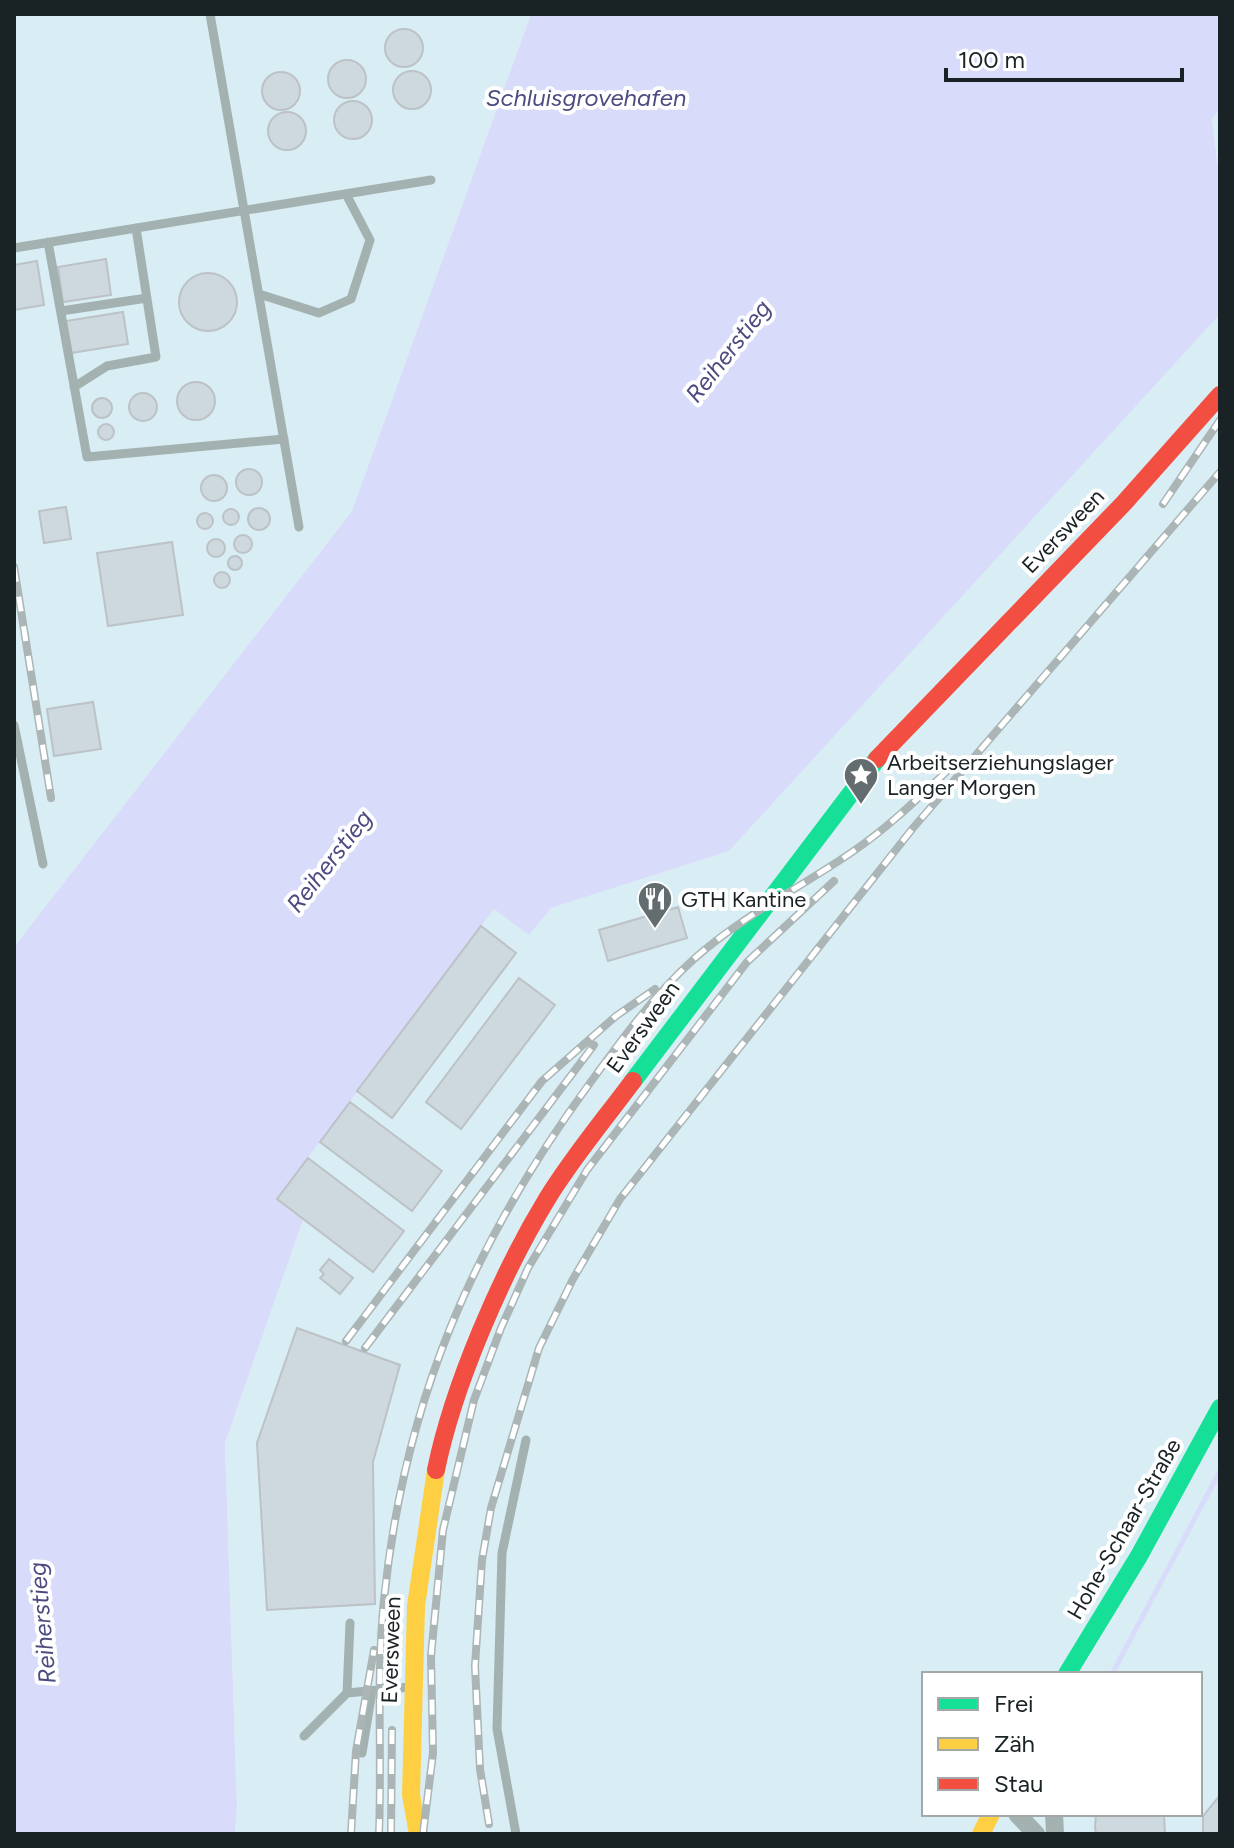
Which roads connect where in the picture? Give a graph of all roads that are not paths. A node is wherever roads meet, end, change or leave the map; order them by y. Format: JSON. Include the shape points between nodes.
{"nodes":[{"id":1,"x":210,"y":14,"type":"edge"},
{"id":2,"x":431,"y":180,"type":"dead end"},
{"id":3,"x":346,"y":194,"type":"junction"},
{"id":4,"x":244,"y":210,"type":"junction"},
{"id":5,"x":136,"y":228,"type":"junction"},
{"id":6,"x":48,"y":242,"type":"junction"},
{"id":7,"x":14,"y":248,"type":"edge"},
{"id":8,"x":259,"y":294,"type":"junction"},
{"id":9,"x":147,"y":298,"type":"junction"},
{"id":10,"x":61,"y":311,"type":"junction"},
{"id":11,"x":74,"y":387,"type":"junction"},
{"id":12,"x":1220,"y":395,"type":"edge"},
{"id":13,"x":284,"y":439,"type":"junction"},
{"id":14,"x":299,"y":527,"type":"dead end"},
{"id":15,"x":14,"y":725,"type":"edge"},
{"id":16,"x":43,"y":864,"type":"dead end"},
{"id":17,"x":1220,"y":1408,"type":"edge"},
{"id":18,"x":526,"y":1440,"type":"dead end"},
{"id":19,"x":350,"y":1623,"type":"dead end"},
{"id":20,"x":1068,"y":1672,"type":"edge"},
{"id":21,"x":413,"y":1687,"type":"junction"},
{"id":22,"x":372,"y":1691,"type":"junction"},
{"id":23,"x":347,"y":1693,"type":"junction"},
{"id":24,"x":304,"y":1736,"type":"dead end"},
{"id":25,"x":362,"y":1753,"type":"dead end"},
{"id":26,"x":990,"y":1816,"type":"edge"},
{"id":27,"x":1019,"y":1816,"type":"edge"},
{"id":28,"x":418,"y":1834,"type":"edge"},
{"id":29,"x":516,"y":1834,"type":"edge"},
{"id":30,"x":981,"y":1834,"type":"edge"},
{"id":31,"x":1036,"y":1834,"type":"edge"}],
"edges":[{"from":1,"to":4,"type":"lane"},
{"from":2,"to":3,"type":"lane"},
{"from":3,"to":4,"type":"lane"},
{"from":3,"to":8,"type":"lane","via":[[370,240],[351,299],[319,313]]},
{"from":4,"to":5,"type":"lane"},
{"from":4,"to":8,"type":"lane"},
{"from":5,"to":6,"type":"lane"},
{"from":5,"to":9,"type":"lane"},
{"from":6,"to":7,"type":"lane"},
{"from":6,"to":10,"type":"lane"},
{"from":8,"to":13,"type":"lane"},
{"from":9,"to":10,"type":"lane"},
{"from":9,"to":11,"type":"lane","via":[[156,357],[107,366]]},
{"from":10,"to":11,"type":"lane"},
{"from":11,"to":13,"type":"lane","via":[[87,457]]},
{"from":12,"to":21,"type":"street","name":"Eversween","via":[[1124,503],[875,761],[548,1197],[495,1296],[442,1442],[416,1606]]},
{"from":13,"to":14,"type":"lane"},
{"from":15,"to":16,"type":"lane"},
{"from":17,"to":20,"type":"street","name":"Hohe-Schaar-Straße"},
{"from":18,"to":29,"type":"lane","via":[[502,1553],[497,1729]]},
{"from":19,"to":23,"type":"lane"},
{"from":21,"to":22,"type":"lane"},
{"from":21,"to":28,"type":"street","name":"Eversween","via":[[411,1795]]},
{"from":22,"to":23,"type":"lane"},
{"from":22,"to":25,"type":"lane"},
{"from":23,"to":24,"type":"lane"},
{"from":26,"to":30,"type":"street"},
{"from":27,"to":31,"type":"street"}]}
